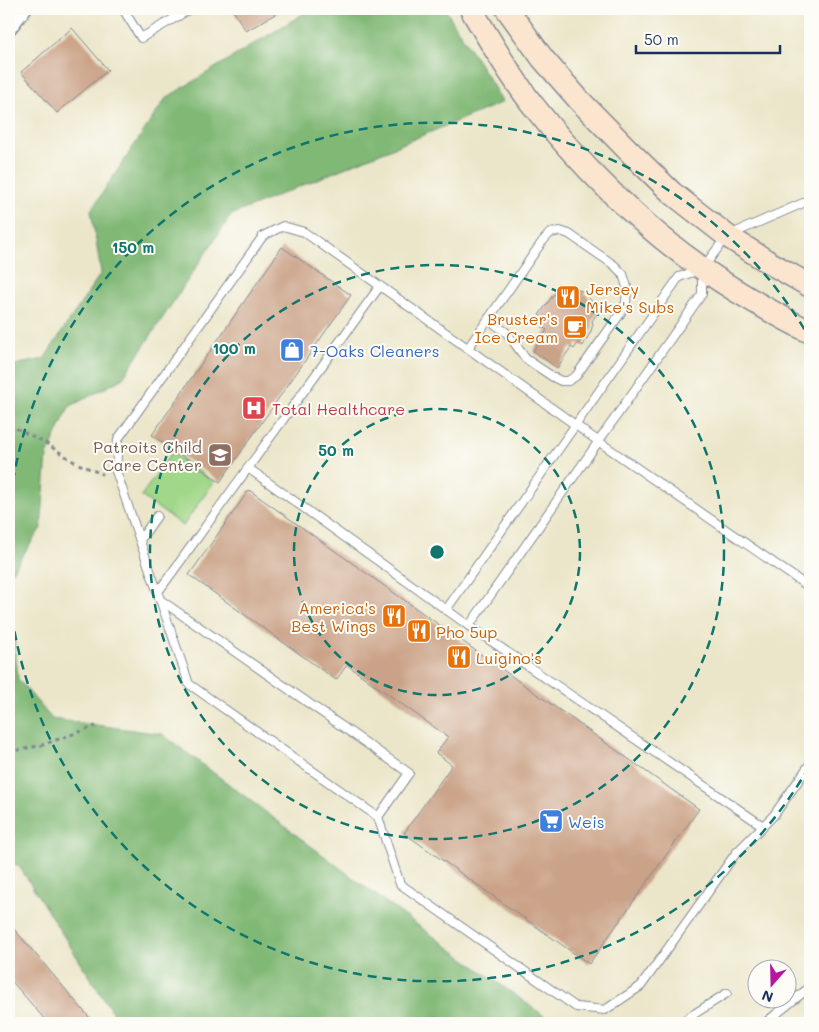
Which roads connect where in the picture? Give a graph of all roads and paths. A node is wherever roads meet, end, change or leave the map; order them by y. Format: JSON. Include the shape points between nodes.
{"nodes":[{"id":1,"x":23,"y":9,"type":"edge"},
{"id":2,"x":123,"y":9,"type":"edge"},
{"id":3,"x":190,"y":9,"type":"edge"},
{"id":4,"x":471,"y":9,"type":"edge"},
{"id":5,"x":507,"y":9,"type":"edge"},
{"id":6,"x":9,"y":27,"type":"edge"},
{"id":7,"x":810,"y":200,"type":"edge"},
{"id":8,"x":727,"y":236,"type":"junction"},
{"id":9,"x":702,"y":269,"type":"junction"},
{"id":10,"x":380,"y":286,"type":"junction"},
{"id":11,"x":810,"y":286,"type":"edge"},
{"id":12,"x":488,"y":319,"type":"junction"},
{"id":13,"x":810,"y":332,"type":"edge"},
{"id":14,"x":468,"y":348,"type":"junction"},
{"id":15,"x":576,"y":424,"type":"junction"},
{"id":16,"x":9,"y":425,"type":"edge"},
{"id":17,"x":598,"y":441,"type":"junction"},
{"id":18,"x":248,"y":468,"type":"junction"},
{"id":19,"x":105,"y":481,"type":"dead end"},
{"id":20,"x":157,"y":516,"type":"dead end"},
{"id":21,"x":140,"y":540,"type":"junction"},
{"id":22,"x":810,"y":588,"type":"edge"},
{"id":23,"x":159,"y":595,"type":"junction"},
{"id":24,"x":446,"y":610,"type":"junction"},
{"id":25,"x":469,"y":626,"type":"junction"},
{"id":26,"x":96,"y":726,"type":"dead end"},
{"id":27,"x":9,"y":752,"type":"edge"},
{"id":28,"x":810,"y":764,"type":"edge"},
{"id":29,"x":378,"y":817,"type":"junction"},
{"id":30,"x":763,"y":826,"type":"junction"},
{"id":31,"x":810,"y":987,"type":"edge"},
{"id":32,"x":727,"y":993,"type":"dead end"},
{"id":33,"x":680,"y":1023,"type":"edge"},
{"id":34,"x":765,"y":1023,"type":"edge"}],
"edges":[{"from":1,"to":6,"type":"street"},
{"from":2,"to":3,"type":"lane","via":[[140,38]]},
{"from":4,"to":9,"type":"street","via":[[532,104],[566,144],[643,221]]},
{"from":5,"to":8,"type":"street","via":[[543,59],[580,101],[672,193]]},
{"from":7,"to":8,"type":"lane"},
{"from":8,"to":9,"type":"lane"},
{"from":8,"to":11,"type":"street"},
{"from":9,"to":13,"type":"street"},
{"from":9,"to":15,"type":"lane","via":[[679,277]]},
{"from":9,"to":17,"type":"lane","via":[[702,294]]},
{"from":10,"to":14,"type":"lane"},
{"from":10,"to":18,"type":"lane"},
{"from":10,"to":21,"type":"lane","via":[[304,232],[283,226],[263,236],[118,439],[116,471]]},
{"from":12,"to":12,"type":"lane","via":[[507,333],[526,358],[553,378],[568,381],[576,376],[620,314],[626,303],[627,287],[623,274],[614,265],[569,234],[560,231],[550,233]]},
{"from":12,"to":14,"type":"lane"},
{"from":14,"to":15,"type":"lane"},
{"from":15,"to":17,"type":"lane"},
{"from":15,"to":24,"type":"lane"},
{"from":16,"to":19,"type":"path","via":[[102,474]]},
{"from":17,"to":22,"type":"lane"},
{"from":17,"to":25,"type":"lane"},
{"from":18,"to":23,"type":"lane"},
{"from":18,"to":24,"type":"lane"},
{"from":20,"to":21,"type":"lane"},
{"from":21,"to":23,"type":"lane"},
{"from":23,"to":29,"type":"lane","via":[[189,684]]},
{"from":23,"to":29,"type":"lane","via":[[409,773]]},
{"from":24,"to":25,"type":"lane"},
{"from":25,"to":30,"type":"lane"},
{"from":26,"to":27,"type":"path","via":[[42,745]]},
{"from":28,"to":30,"type":"lane"},
{"from":29,"to":30,"type":"lane","via":[[400,884],[576,1007],[605,1010],[641,986],[736,853]]},
{"from":31,"to":34,"type":"lane"},
{"from":32,"to":33,"type":"lane"}]}
